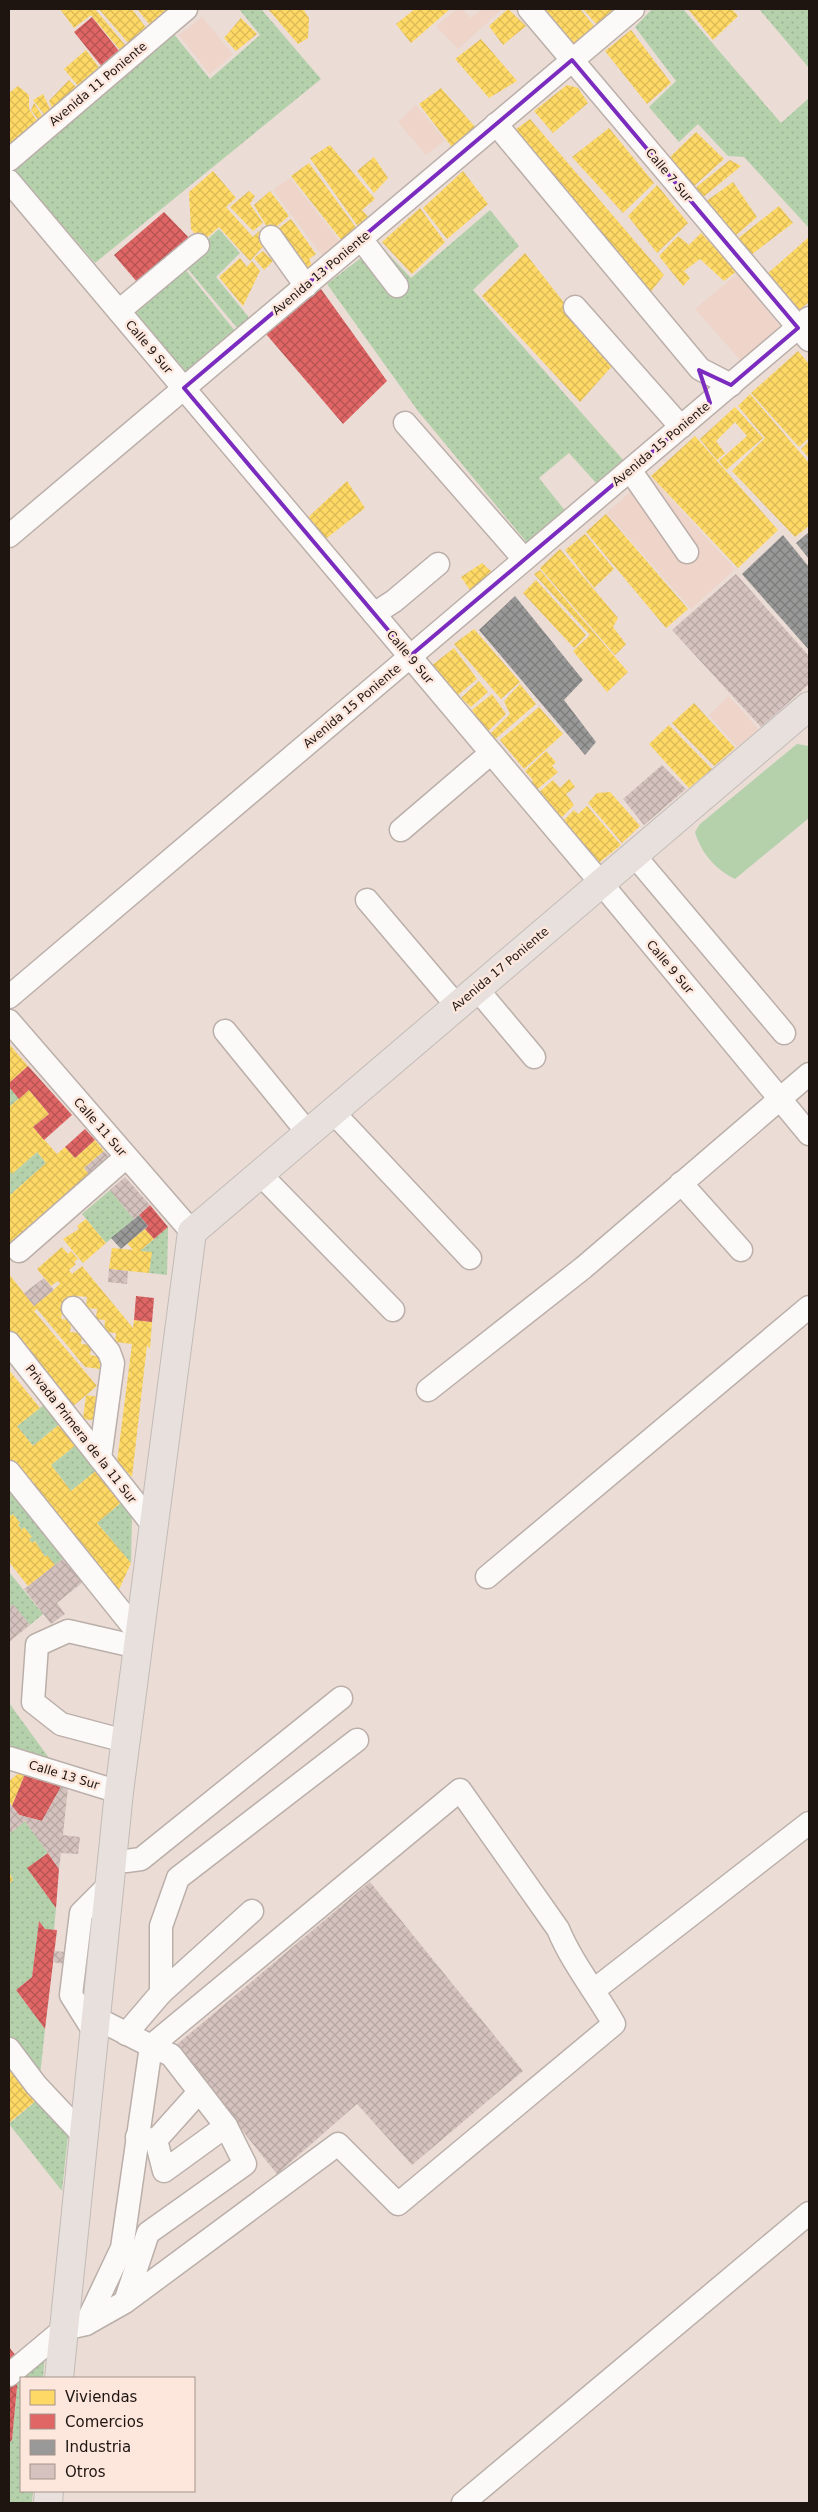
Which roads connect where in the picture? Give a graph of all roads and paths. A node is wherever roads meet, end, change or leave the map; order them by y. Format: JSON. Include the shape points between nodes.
{"nodes":[{"id":1,"x":186,"y":9,"type":"edge"},
{"id":2,"x":529,"y":9,"type":"edge"},
{"id":3,"x":633,"y":9,"type":"edge"},
{"id":4,"x":572,"y":60,"type":"junction"},
{"id":5,"x":496,"y":124,"type":"junction"},
{"id":6,"x":9,"y":160,"type":"edge"},
{"id":7,"x":9,"y":181,"type":"edge"},
{"id":8,"x":271,"y":237,"type":"dead end"},
{"id":9,"x":361,"y":239,"type":"junction"},
{"id":10,"x":198,"y":245,"type":"dead end"},
{"id":11,"x":306,"y":286,"type":"junction"},
{"id":12,"x":397,"y":286,"type":"dead end"},
{"id":13,"x":575,"y":307,"type":"dead end"},
{"id":14,"x":119,"y":312,"type":"junction"},
{"id":15,"x":806,"y":329,"type":"edge"},
{"id":16,"x":700,"y":369,"type":"junction"},
{"id":17,"x":731,"y":385,"type":"junction"},
{"id":18,"x":184,"y":388,"type":"junction"},
{"id":19,"x":710,"y":402,"type":"junction"},
{"id":20,"x":405,"y":423,"type":"dead end"},
{"id":21,"x":681,"y":427,"type":"junction"},
{"id":22,"x":630,"y":470,"type":"junction"},
{"id":23,"x":9,"y":536,"type":"edge"},
{"id":24,"x":686,"y":552,"type":"dead end"},
{"id":25,"x":524,"y":559,"type":"junction"},
{"id":26,"x":438,"y":564,"type":"dead end"},
{"id":27,"x":374,"y":614,"type":"junction"},
{"id":28,"x":410,"y":656,"type":"junction"},
{"id":29,"x":809,"y":706,"type":"edge"},
{"id":30,"x":491,"y":753,"type":"junction"},
{"id":31,"x":401,"y":830,"type":"dead end"},
{"id":32,"x":634,"y":855,"type":"junction"},
{"id":33,"x":601,"y":883,"type":"junction"},
{"id":34,"x":367,"y":900,"type":"dead end"},
{"id":35,"x":477,"y":989,"type":"junction"},
{"id":36,"x":9,"y":997,"type":"edge"},
{"id":37,"x":457,"y":1006,"type":"junction"},
{"id":38,"x":9,"y":1021,"type":"edge"},
{"id":39,"x":225,"y":1031,"type":"dead end"},
{"id":40,"x":784,"y":1033,"type":"dead end"},
{"id":41,"x":534,"y":1057,"type":"dead end"},
{"id":42,"x":809,"y":1074,"type":"edge"},
{"id":43,"x":780,"y":1099,"type":"junction"},
{"id":44,"x":333,"y":1112,"type":"junction"},
{"id":45,"x":308,"y":1133,"type":"junction"},
{"id":46,"x":809,"y":1134,"type":"edge"},
{"id":47,"x":126,"y":1156,"type":"junction"},
{"id":48,"x":260,"y":1174,"type":"junction"},
{"id":49,"x":680,"y":1183,"type":"junction"},
{"id":50,"x":192,"y":1232,"type":"junction"},
{"id":51,"x":741,"y":1250,"type":"dead end"},
{"id":52,"x":20,"y":1251,"type":"dead end"},
{"id":53,"x":470,"y":1258,"type":"dead end"},
{"id":54,"x":809,"y":1307,"type":"edge"},
{"id":55,"x":73,"y":1308,"type":"dead end"},
{"id":56,"x":393,"y":1310,"type":"dead end"},
{"id":57,"x":9,"y":1343,"type":"edge"},
{"id":58,"x":428,"y":1390,"type":"dead end"},
{"id":59,"x":100,"y":1458,"type":"junction"},
{"id":60,"x":9,"y":1472,"type":"edge"},
{"id":61,"x":153,"y":1525,"type":"junction"},
{"id":62,"x":487,"y":1577,"type":"dead end"},
{"id":63,"x":138,"y":1641,"type":"junction"},
{"id":64,"x":341,"y":1698,"type":"dead end"},
{"id":65,"x":357,"y":1740,"type":"dead end"},
{"id":66,"x":125,"y":1741,"type":"junction"},
{"id":67,"x":10,"y":1759,"type":"edge"},
{"id":68,"x":119,"y":1792,"type":"junction"},
{"id":69,"x":809,"y":1823,"type":"edge"},
{"id":70,"x":112,"y":1856,"type":"junction"},
{"id":71,"x":252,"y":1911,"type":"dead end"},
{"id":72,"x":594,"y":1990,"type":"junction"},
{"id":73,"x":161,"y":1993,"type":"junction"},
{"id":74,"x":94,"y":2024,"type":"junction"},
{"id":75,"x":126,"y":2034,"type":"junction"},
{"id":76,"x":151,"y":2046,"type":"junction"},
{"id":77,"x":9,"y":2049,"type":"edge"},
{"id":78,"x":200,"y":2092,"type":"junction"},
{"id":79,"x":226,"y":2126,"type":"junction"},
{"id":80,"x":84,"y":2136,"type":"junction"},
{"id":81,"x":146,"y":2138,"type":"junction"},
{"id":82,"x":809,"y":2213,"type":"edge"},
{"id":83,"x":125,"y":2302,"type":"junction"},
{"id":84,"x":75,"y":2326,"type":"junction"},
{"id":85,"x":9,"y":2375,"type":"edge"},
{"id":86,"x":59,"y":2377,"type":"edge"},
{"id":87,"x":463,"y":2503,"type":"edge"}],
"edges":[{"from":1,"to":6,"type":"street","name":"Avenida 11 Poniente"},
{"from":2,"to":4,"type":"street","name":"Calle 7 Sur"},
{"from":3,"to":4,"type":"street","name":"Avenida 13 Poniente"},
{"from":4,"to":5,"type":"street","name":"Avenida 13 Poniente"},
{"from":4,"to":15,"type":"street","name":"Calle 7 Sur"},
{"from":5,"to":9,"type":"street","name":"Avenida 13 Poniente"},
{"from":5,"to":16,"type":"street"},
{"from":7,"to":14,"type":"street","name":"Calle 9 Sur"},
{"from":8,"to":11,"type":"street"},
{"from":9,"to":11,"type":"street","name":"Avenida 13 Poniente"},
{"from":9,"to":12,"type":"street"},
{"from":10,"to":14,"type":"street"},
{"from":11,"to":18,"type":"street","name":"Avenida 13 Poniente"},
{"from":13,"to":21,"type":"street"},
{"from":14,"to":18,"type":"street","name":"Calle 9 Sur"},
{"from":15,"to":17,"type":"street","name":"Avenida 15 Poniente"},
{"from":16,"to":17,"type":"street"},
{"from":16,"to":19,"type":"street"},
{"from":17,"to":19,"type":"street","name":"Avenida 15 Poniente"},
{"from":18,"to":23,"type":"street","name":"Avenida 13 Poniente"},
{"from":18,"to":27,"type":"street","name":"Calle 9 Sur"},
{"from":19,"to":21,"type":"street","name":"Avenida 15 Poniente"},
{"from":20,"to":25,"type":"street"},
{"from":21,"to":22,"type":"street","name":"Avenida 15 Poniente"},
{"from":22,"to":24,"type":"street"},
{"from":22,"to":25,"type":"street","name":"Avenida 15 Poniente"},
{"from":25,"to":28,"type":"street","name":"Avenida 15 Poniente"},
{"from":26,"to":27,"type":"street"},
{"from":27,"to":28,"type":"street","name":"Calle 9 Sur"},
{"from":28,"to":30,"type":"street","name":"Calle 9 Sur"},
{"from":28,"to":36,"type":"street","name":"Avenida 15 Poniente"},
{"from":29,"to":32,"type":"main road","name":"Avenida 17 Poniente"},
{"from":30,"to":31,"type":"street"},
{"from":30,"to":33,"type":"street","name":"Calle 9 Sur"},
{"from":32,"to":33,"type":"main road","name":"Avenida 17 Poniente"},
{"from":32,"to":40,"type":"street"},
{"from":33,"to":35,"type":"main road","name":"Avenida 17 Poniente"},
{"from":33,"to":43,"type":"street","name":"Calle 9 Sur"},
{"from":34,"to":37,"type":"street"},
{"from":35,"to":37,"type":"main road","name":"Avenida 17 Poniente"},
{"from":35,"to":41,"type":"street"},
{"from":37,"to":44,"type":"main road","name":"Avenida 17 Poniente"},
{"from":38,"to":47,"type":"street","name":"Calle 11 Sur"},
{"from":39,"to":45,"type":"street"},
{"from":42,"to":43,"type":"street"},
{"from":43,"to":46,"type":"street","name":"Calle 9 Sur"},
{"from":43,"to":49,"type":"street"},
{"from":44,"to":45,"type":"main road","name":"Avenida 17 Poniente"},
{"from":44,"to":53,"type":"street"},
{"from":45,"to":48,"type":"main road","name":"Avenida 17 Poniente"},
{"from":47,"to":50,"type":"street","name":"Calle 11 Sur"},
{"from":47,"to":52,"type":"street"},
{"from":48,"to":50,"type":"main road","name":"Avenida 17 Poniente"},
{"from":48,"to":56,"type":"street"},
{"from":49,"to":51,"type":"street"},
{"from":49,"to":58,"type":"street","via":[[583,1268]]},
{"from":50,"to":61,"type":"main road"},
{"from":54,"to":62,"type":"street"},
{"from":55,"to":59,"type":"street","via":[[109,1352],[113,1363]]},
{"from":57,"to":59,"type":"street","name":"Privada Primera de la 11 Sur"},
{"from":59,"to":61,"type":"street","name":"Privada Primera de la 11 Sur"},
{"from":60,"to":63,"type":"street"},
{"from":61,"to":63,"type":"main road"},
{"from":63,"to":66,"type":"main road"},
{"from":63,"to":66,"type":"street","via":[[68,1631],[37,1645],[33,1702],[61,1724]]},
{"from":64,"to":70,"type":"street","via":[[142,1859],[126,1861]]},
{"from":65,"to":73,"type":"street","via":[[178,1878],[161,1926]]},
{"from":66,"to":68,"type":"main road"},
{"from":67,"to":68,"type":"street","name":"Calle 13 Sur"},
{"from":68,"to":70,"type":"main road"},
{"from":69,"to":72,"type":"street"},
{"from":70,"to":74,"type":"main road"},
{"from":71,"to":73,"type":"street"},
{"from":72,"to":76,"type":"street","via":[[568,1953],[558,1929],[460,1790]]},
{"from":72,"to":83,"type":"street","via":[[614,2024],[398,2204],[338,2144]]},
{"from":73,"to":75,"type":"street"},
{"from":74,"to":75,"type":"street"},
{"from":74,"to":80,"type":"main road"},
{"from":75,"to":76,"type":"street"},
{"from":76,"to":78,"type":"street","via":[[171,2056]]},
{"from":76,"to":81,"type":"street"},
{"from":77,"to":80,"type":"street","via":[[36,2085]]},
{"from":78,"to":79,"type":"street"},
{"from":78,"to":81,"type":"street"},
{"from":79,"to":81,"type":"street","via":[[164,2171]]},
{"from":79,"to":83,"type":"street","via":[[245,2164],[148,2233]]},
{"from":80,"to":84,"type":"main road"},
{"from":81,"to":84,"type":"street","via":[[122,2248]]},
{"from":82,"to":87,"type":"street"},
{"from":83,"to":84,"type":"street"},
{"from":84,"to":85,"type":"street"},
{"from":84,"to":86,"type":"main road"}]}
